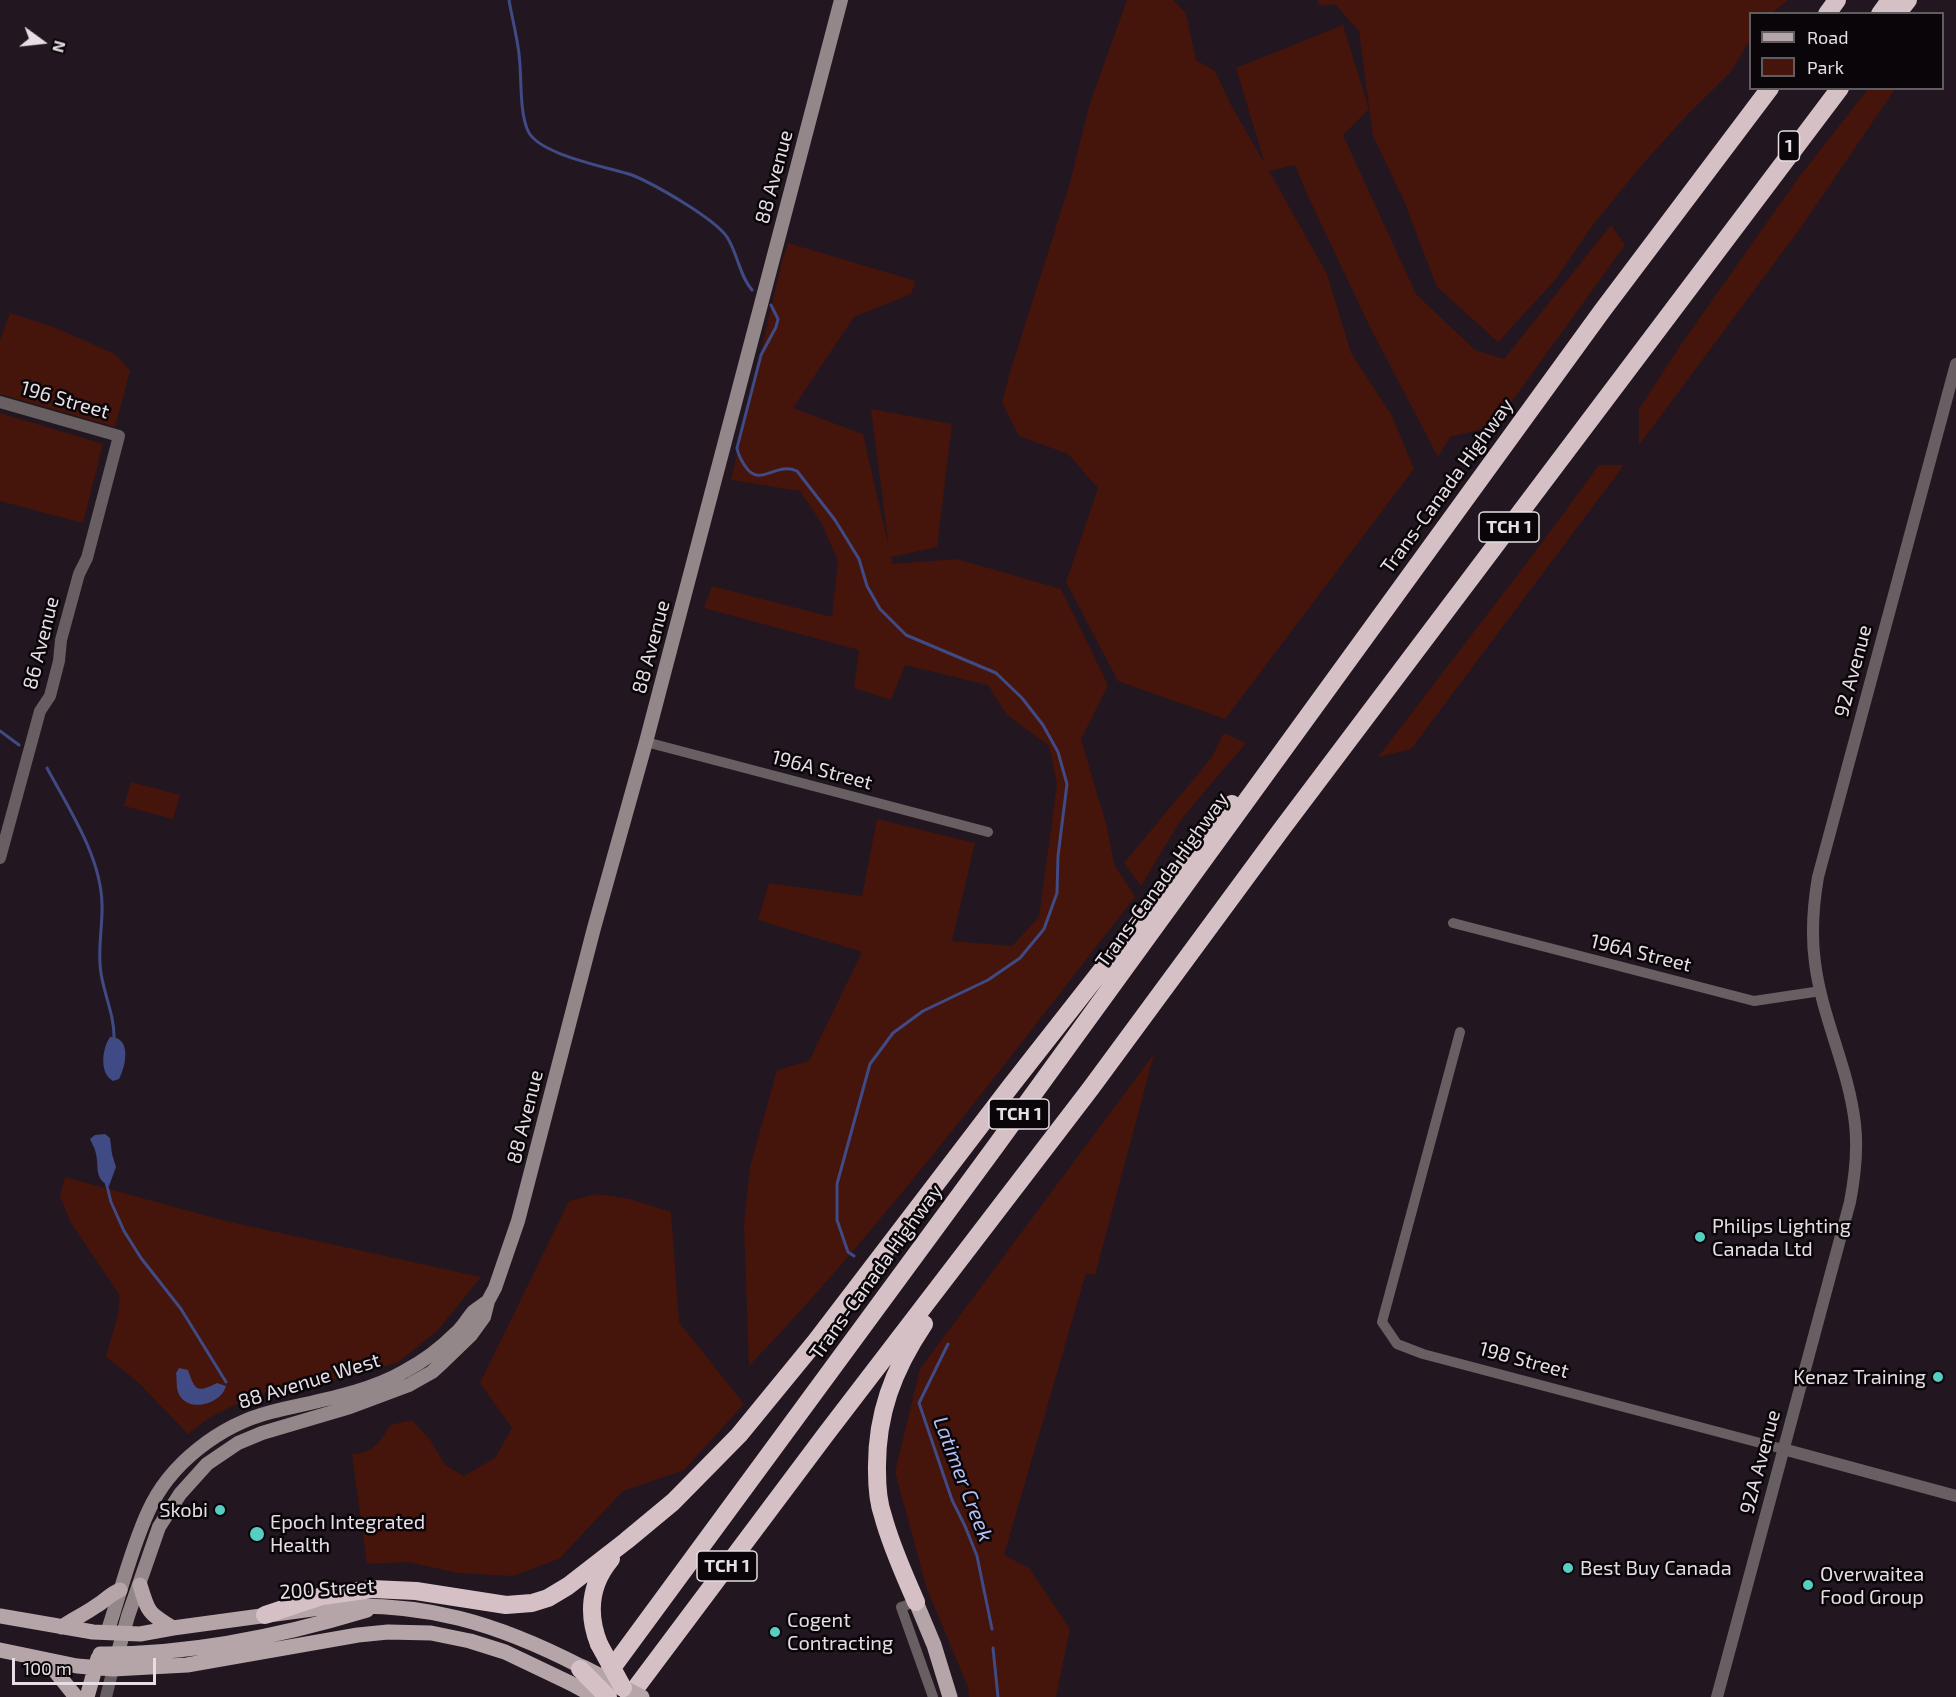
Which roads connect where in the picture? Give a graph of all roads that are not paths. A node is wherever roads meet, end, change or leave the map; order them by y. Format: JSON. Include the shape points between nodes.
{"nodes":[{"id":1,"x":841,"y":0,"type":"edge"},
{"id":2,"x":1768,"y":90,"type":"edge"},
{"id":3,"x":1826,"y":90,"type":"edge"},
{"id":4,"x":1838,"y":90,"type":"edge"},
{"id":5,"x":1751,"y":205,"type":"junction"},
{"id":6,"x":1956,"y":364,"type":"edge"},
{"id":7,"x":0,"y":402,"type":"edge"},
{"id":8,"x":119,"y":436,"type":"joint"},
{"id":9,"x":1314,"y":706,"type":"junction"},
{"id":10,"x":646,"y":742,"type":"junction"},
{"id":11,"x":988,"y":832,"type":"dead end"},
{"id":12,"x":0,"y":858,"type":"edge"},
{"id":13,"x":1454,"y":923,"type":"dead end"},
{"id":14,"x":1821,"y":991,"type":"junction"},
{"id":15,"x":1460,"y":1032,"type":"dead end"},
{"id":16,"x":1026,"y":1173,"type":"junction"},
{"id":17,"x":488,"y":1301,"type":"junction"},
{"id":18,"x":1783,"y":1449,"type":"junction"},
{"id":19,"x":1956,"y":1496,"type":"edge"},
{"id":20,"x":626,"y":1541,"type":"junction"},
{"id":21,"x":140,"y":1585,"type":"junction"},
{"id":22,"x":120,"y":1590,"type":"junction"},
{"id":23,"x":908,"y":1605,"type":"junction"},
{"id":24,"x":381,"y":1606,"type":"junction"},
{"id":25,"x":265,"y":1615,"type":"junction"},
{"id":26,"x":0,"y":1616,"type":"edge"},
{"id":27,"x":62,"y":1627,"type":"junction"},
{"id":28,"x":173,"y":1628,"type":"junction"},
{"id":29,"x":115,"y":1633,"type":"junction"},
{"id":30,"x":0,"y":1650,"type":"edge"},
{"id":31,"x":46,"y":1661,"type":"junction"},
{"id":32,"x":97,"y":1661,"type":"junction"},
{"id":33,"x":115,"y":1662,"type":"junction"},
{"id":34,"x":575,"y":1670,"type":"junction"},
{"id":35,"x":622,"y":1695,"type":"edge"},
{"id":36,"x":76,"y":1697,"type":"edge"},
{"id":37,"x":87,"y":1697,"type":"edge"},
{"id":38,"x":106,"y":1697,"type":"edge"},
{"id":39,"x":590,"y":1697,"type":"edge"},
{"id":40,"x":596,"y":1697,"type":"edge"},
{"id":41,"x":642,"y":1697,"type":"edge"},
{"id":42,"x":933,"y":1697,"type":"edge"},
{"id":43,"x":950,"y":1697,"type":"edge"},
{"id":44,"x":1717,"y":1697,"type":"edge"}],
"edges":[{"from":1,"to":10,"type":"main road","name":"88 Avenue"},
{"from":2,"to":9,"type":"highway","name":"Trans-Canada Highway","number":"TCH 1"},
{"from":3,"to":5,"type":"highway","number":"1"},
{"from":4,"to":5,"type":"highway","number":"TCH 1"},
{"from":5,"to":16,"type":"highway","number":"TCH 1"},
{"from":6,"to":14,"type":"street","name":"92 Avenue","via":[[1818,877],[1812,936]]},
{"from":7,"to":8,"type":"street","name":"196 Street"},
{"from":8,"to":12,"type":"street","name":"86 Avenue","via":[[61,640],[50,696],[40,711]]},
{"from":9,"to":20,"type":"highway","via":[[1206,834],[764,1405],[712,1465]]},
{"from":9,"to":39,"type":"highway","name":"Trans-Canada Highway","number":"TCH 1","via":[[996,1147]]},
{"from":10,"to":11,"type":"street","name":"196A Street"},
{"from":10,"to":17,"type":"main road","name":"88 Avenue","via":[[518,1221]]},
{"from":13,"to":14,"type":"street","name":"196A Street","via":[[1754,1001]]},
{"from":14,"to":18,"type":"street","name":"92A Avenue","via":[[1852,1107],[1855,1171]]},
{"from":15,"to":18,"type":"street","name":"198 Street","via":[[1382,1322],[1397,1344]]},
{"from":16,"to":23,"type":"highway","via":[[912,1343],[895,1375],[879,1425],[879,1498]]},
{"from":16,"to":35,"type":"highway","number":"TCH 1"},
{"from":17,"to":21,"type":"main road","name":"88 Avenue West","via":[[484,1317],[471,1335],[432,1372],[380,1397],[262,1433],[238,1443],[207,1464],[180,1494],[159,1527]]},
{"from":17,"to":22,"type":"main road","name":"88 Avenue West","via":[[442,1346],[404,1372],[243,1422],[198,1450],[174,1472],[148,1512]]},
{"from":18,"to":19,"type":"street","name":"198 Street"},
{"from":18,"to":44,"type":"street","name":"92A Avenue"},
{"from":20,"to":25,"type":"highway","via":[[568,1586],[532,1603],[506,1605],[416,1591],[372,1589],[322,1596]]},
{"from":20,"to":35,"type":"highway","bridge":true,"via":[[605,1567],[593,1595],[592,1618]]},
{"from":21,"to":28,"type":"main road","via":[[154,1617]]},
{"from":21,"to":29,"type":"main road","name":"88 Avenue West"},
{"from":22,"to":27,"type":"main road"},
{"from":22,"to":29,"type":"main road","name":"88 Avenue West"},
{"from":23,"to":42,"type":"street"},
{"from":23,"to":43,"type":"main road","via":[[934,1645]]},
{"from":24,"to":25,"type":"main road","name":"200 Street","via":[[327,1607]]},
{"from":24,"to":33,"type":"main road","via":[[326,1623]]},
{"from":24,"to":34,"type":"main road","name":"200 Street","via":[[459,1617],[522,1638]]},
{"from":25,"to":28,"type":"main road","name":"200 Street"},
{"from":26,"to":27,"type":"main road","name":"200 Street"},
{"from":27,"to":29,"type":"main road","name":"200 Street"},
{"from":28,"to":29,"type":"main road","name":"200 Street","via":[[140,1634]]},
{"from":29,"to":32,"type":"main road","name":"88 Avenue West"},
{"from":29,"to":33,"type":"main road","name":"88 Avenue West"},
{"from":30,"to":31,"type":"main road","name":"200 Street"},
{"from":31,"to":32,"type":"main road","name":"200 Street"},
{"from":31,"to":36,"type":"main road"},
{"from":32,"to":33,"type":"main road","name":"200 Street"},
{"from":32,"to":37,"type":"main road","name":"88 Avenue West"},
{"from":33,"to":34,"type":"main road","name":"200 Street","via":[[187,1665],[358,1635],[411,1632],[470,1641],[525,1660]]},
{"from":33,"to":38,"type":"street","name":"88 Avenue West"},
{"from":34,"to":35,"type":"highway","bridge":true},
{"from":34,"to":40,"type":"main road","name":"200 Street","bridge":true},
{"from":35,"to":41,"type":"main road","bridge":true}]}
